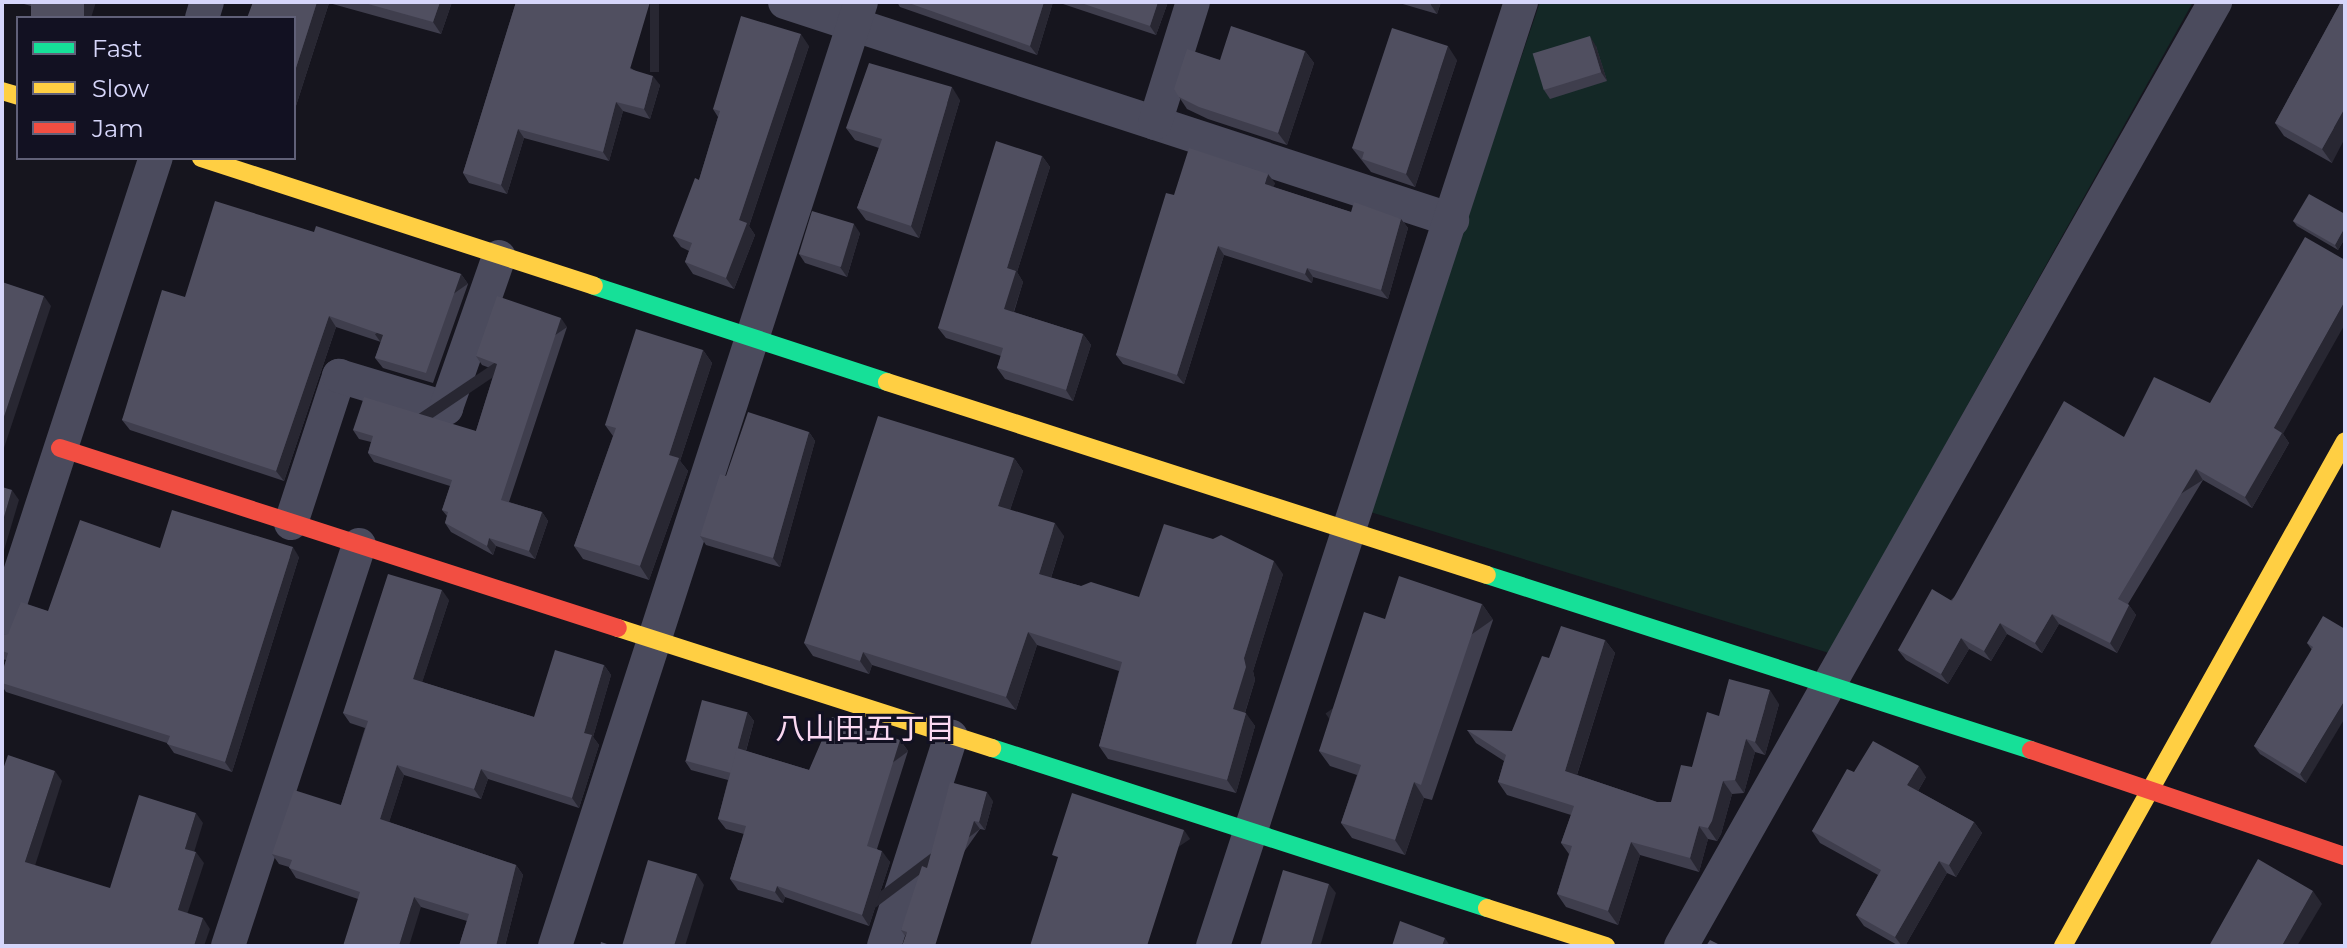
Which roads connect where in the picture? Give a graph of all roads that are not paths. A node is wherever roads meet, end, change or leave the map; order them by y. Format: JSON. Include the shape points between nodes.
{"nodes":[{"id":1,"x":785,"y":2,"type":"edge"},
{"id":2,"x":1193,"y":2,"type":"edge"},
{"id":3,"x":1521,"y":2,"type":"edge"},
{"id":4,"x":2215,"y":2,"type":"edge"},
{"id":5,"x":858,"y":13,"type":"edge"},
{"id":6,"x":1155,"y":123,"type":"junction"},
{"id":7,"x":155,"y":160,"type":"edge"},
{"id":8,"x":207,"y":160,"type":"edge"},
{"id":9,"x":1452,"y":220,"type":"junction"},
{"id":10,"x":499,"y":257,"type":"junction"},
{"id":11,"x":751,"y":336,"type":"junction"},
{"id":12,"x":2345,"y":441,"type":"edge"},
{"id":13,"x":60,"y":448,"type":"junction"},
{"id":14,"x":291,"y":523,"type":"junction"},
{"id":15,"x":1345,"y":531,"type":"junction"},
{"id":16,"x":359,"y":545,"type":"junction"},
{"id":17,"x":2,"y":628,"type":"edge"},
{"id":18,"x":655,"y":640,"type":"junction"},
{"id":19,"x":1830,"y":682,"type":"junction"},
{"id":20,"x":951,"y":736,"type":"junction"},
{"id":21,"x":2148,"y":794,"type":"junction"},
{"id":22,"x":1251,"y":830,"type":"junction"},
{"id":23,"x":2345,"y":856,"type":"edge"},
{"id":24,"x":228,"y":946,"type":"edge"},
{"id":25,"x":555,"y":946,"type":"edge"},
{"id":26,"x":884,"y":946,"type":"edge"},
{"id":27,"x":1213,"y":946,"type":"edge"},
{"id":28,"x":1606,"y":946,"type":"edge"},
{"id":29,"x":1681,"y":946,"type":"edge"},
{"id":30,"x":2063,"y":946,"type":"edge"}],
"edges":[{"from":1,"to":5,"type":"street"},
{"from":2,"to":6,"type":"street"},
{"from":3,"to":9,"type":"street"},
{"from":4,"to":19,"type":"street"},
{"from":5,"to":6,"type":"street"},
{"from":5,"to":11,"type":"street"},
{"from":6,"to":9,"type":"street"},
{"from":7,"to":13,"type":"street"},
{"from":8,"to":10,"type":"street"},
{"from":9,"to":15,"type":"street"},
{"from":10,"to":11,"type":"street"},
{"from":10,"to":14,"type":"street","via":[[446,408],[339,376]]},
{"from":11,"to":15,"type":"street"},
{"from":11,"to":18,"type":"street"},
{"from":12,"to":21,"type":"street"},
{"from":13,"to":14,"type":"street"},
{"from":13,"to":17,"type":"street"},
{"from":14,"to":16,"type":"street"},
{"from":15,"to":19,"type":"street"},
{"from":15,"to":22,"type":"street"},
{"from":16,"to":18,"type":"street"},
{"from":16,"to":24,"type":"street"},
{"from":18,"to":20,"type":"street"},
{"from":18,"to":25,"type":"street"},
{"from":19,"to":21,"type":"street"},
{"from":19,"to":29,"type":"street"},
{"from":20,"to":22,"type":"street"},
{"from":20,"to":26,"type":"street"},
{"from":21,"to":23,"type":"street"},
{"from":21,"to":30,"type":"street"},
{"from":22,"to":27,"type":"street"},
{"from":22,"to":28,"type":"street"}]}
